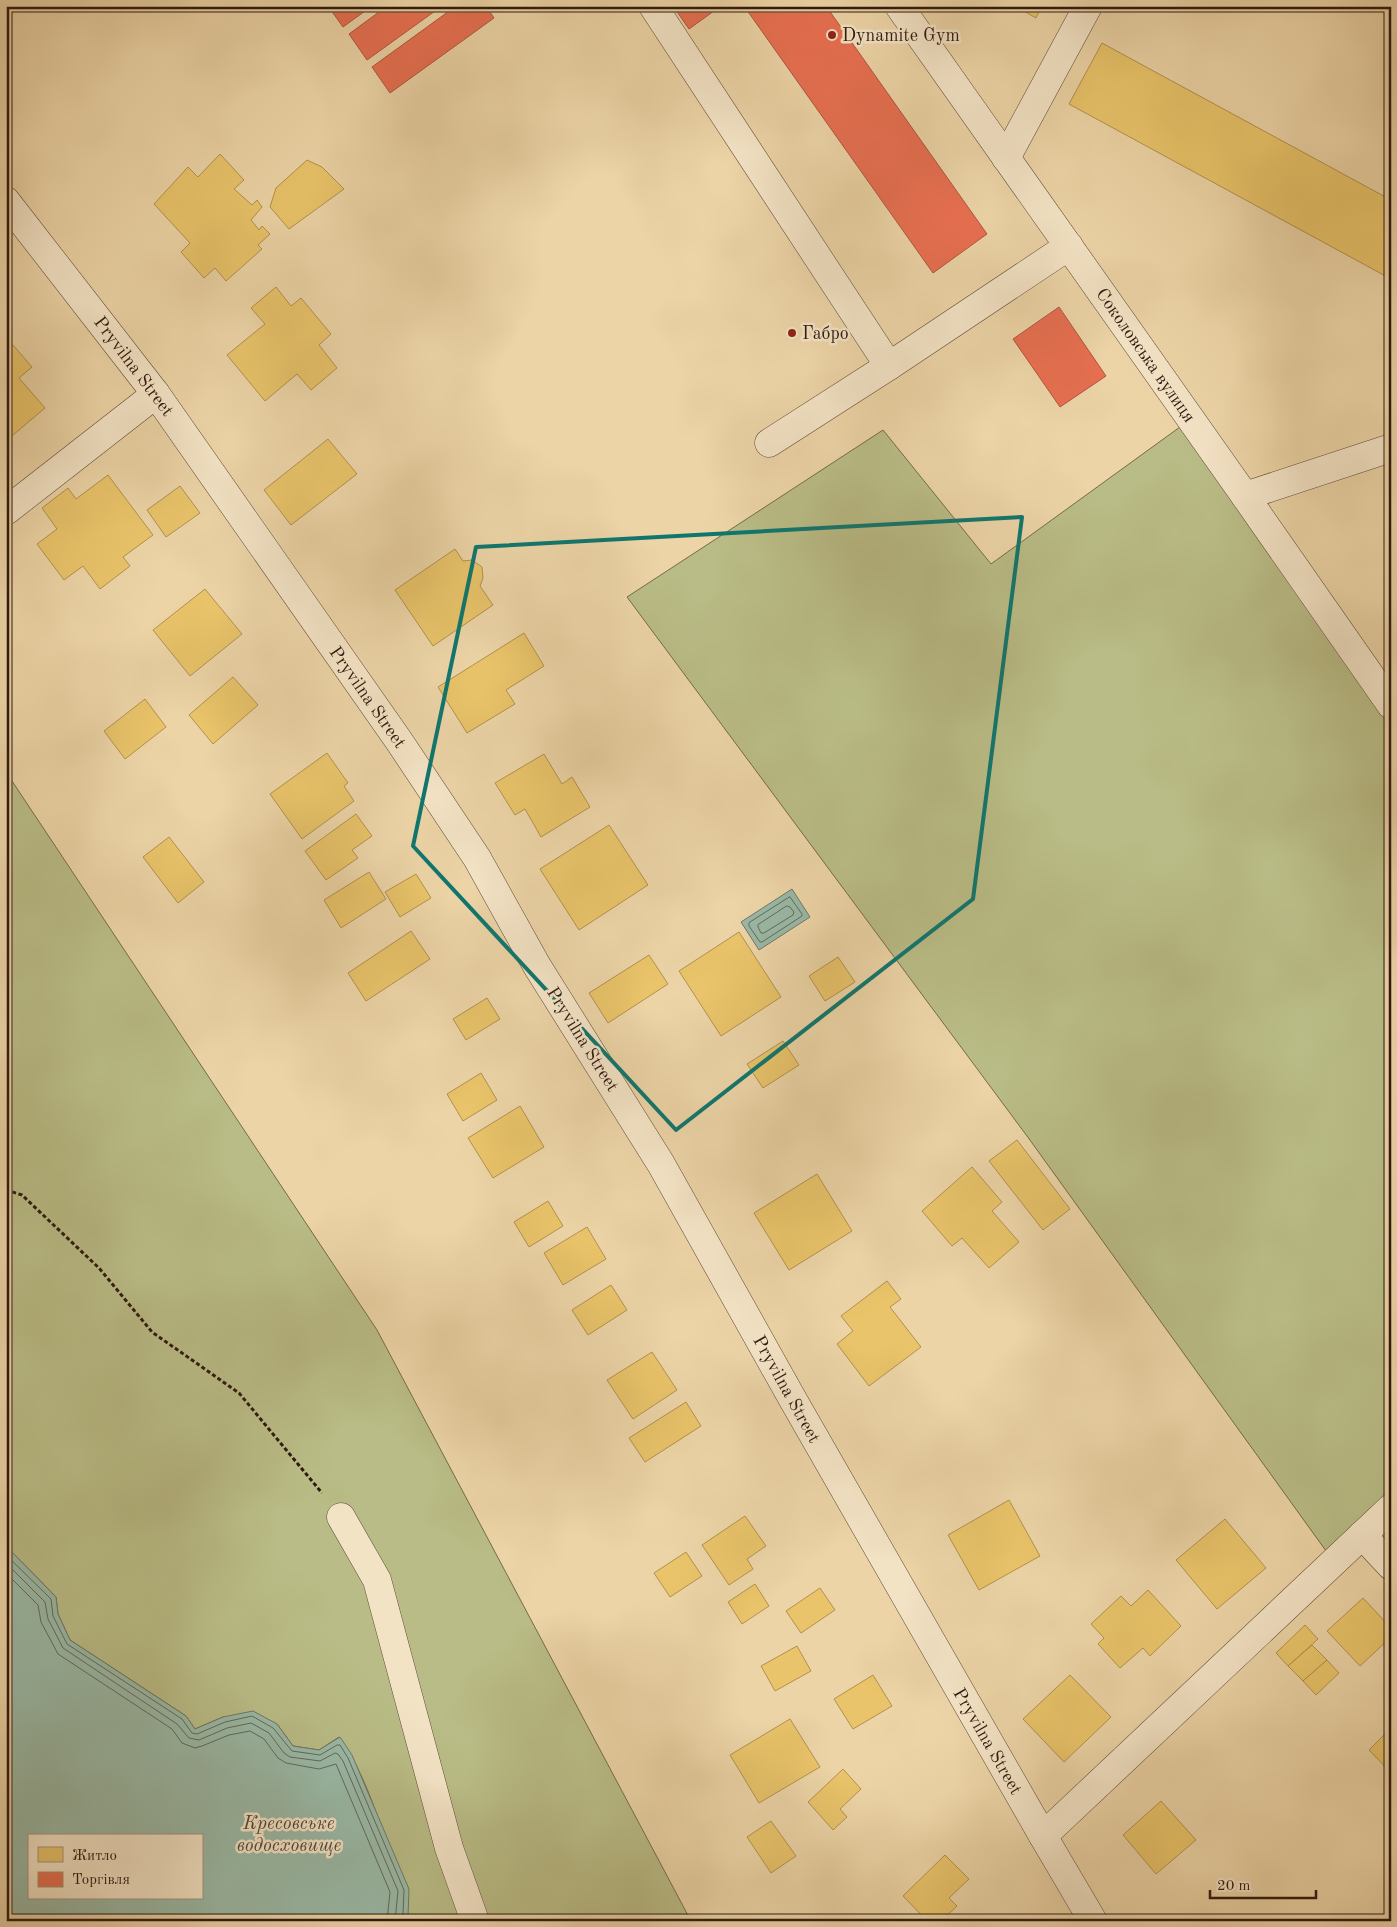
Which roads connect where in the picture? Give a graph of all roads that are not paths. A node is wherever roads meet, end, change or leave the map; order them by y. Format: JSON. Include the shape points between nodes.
{"nodes":[{"id":1,"x":653,"y":6,"type":"edge"},
{"id":2,"x":899,"y":6,"type":"edge"},
{"id":3,"x":1088,"y":6,"type":"edge"},
{"id":4,"x":1006,"y":158,"type":"junction"},
{"id":5,"x":6,"y":201,"type":"edge"},
{"id":6,"x":1069,"y":246,"type":"junction"},
{"id":7,"x":889,"y":366,"type":"junction"},
{"id":8,"x":156,"y":394,"type":"junction"},
{"id":9,"x":769,"y":443,"type":"dead end"},
{"id":10,"x":1391,"y":448,"type":"edge"},
{"id":11,"x":1245,"y":496,"type":"junction"},
{"id":12,"x":6,"y":511,"type":"edge"},
{"id":13,"x":1391,"y":705,"type":"edge"},
{"id":14,"x":1391,"y":1508,"type":"edge"},
{"id":15,"x":341,"y":1517,"type":"road end"},
{"id":16,"x":1362,"y":1535,"type":"junction"},
{"id":17,"x":1391,"y":1566,"type":"edge"},
{"id":18,"x":1043,"y":1836,"type":"junction"},
{"id":19,"x":475,"y":1921,"type":"edge"},
{"id":20,"x":1093,"y":1921,"type":"edge"}],
"edges":[{"from":1,"to":7,"type":"street"},
{"from":2,"to":4,"type":"street","name":"Соколовська вулиця"},
{"from":3,"to":4,"type":"street"},
{"from":4,"to":6,"type":"street","name":"Соколовська вулиця"},
{"from":5,"to":8,"type":"street","name":"Pryvilna Street"},
{"from":6,"to":7,"type":"street"},
{"from":6,"to":11,"type":"street","name":"Соколовська вулиця"},
{"from":7,"to":9,"type":"street"},
{"from":8,"to":12,"type":"street"},
{"from":8,"to":18,"type":"street","name":"Pryvilna Street","via":[[477,858],[536,966],[661,1164]]},
{"from":10,"to":11,"type":"street"},
{"from":11,"to":13,"type":"street","name":"Соколовська вулиця"},
{"from":14,"to":16,"type":"street"},
{"from":15,"to":19,"type":"street","via":[[377,1580],[449,1848]]},
{"from":16,"to":17,"type":"street"},
{"from":16,"to":18,"type":"street"},
{"from":18,"to":20,"type":"street","name":"Pryvilna Street"}]}
